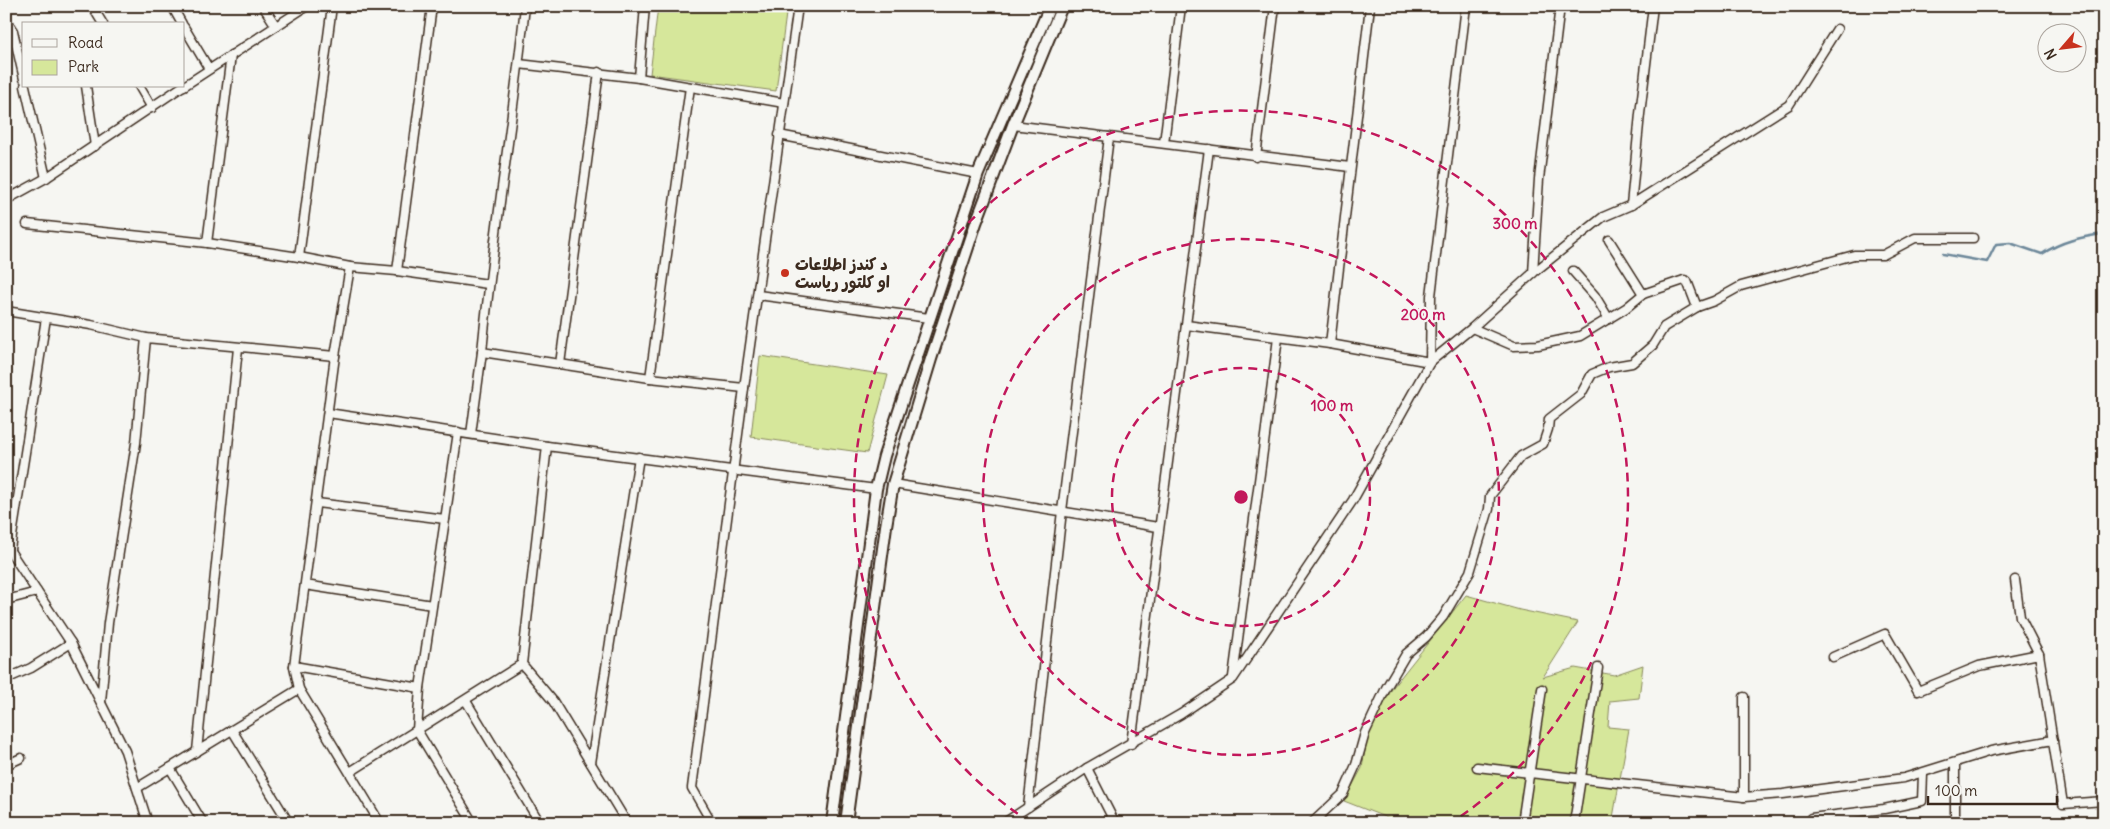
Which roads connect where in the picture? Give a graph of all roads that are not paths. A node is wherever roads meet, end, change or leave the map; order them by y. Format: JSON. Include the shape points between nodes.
{"nodes":[{"id":1,"x":92,"y":6,"type":"edge"},
{"id":2,"x":172,"y":6,"type":"edge"},
{"id":3,"x":263,"y":6,"type":"edge"},
{"id":4,"x":307,"y":6,"type":"edge"},
{"id":5,"x":332,"y":6,"type":"edge"},
{"id":6,"x":432,"y":6,"type":"edge"},
{"id":7,"x":525,"y":6,"type":"edge"},
{"id":8,"x":645,"y":6,"type":"edge"},
{"id":9,"x":798,"y":6,"type":"edge"},
{"id":10,"x":1050,"y":6,"type":"edge"},
{"id":11,"x":1062,"y":6,"type":"edge"},
{"id":12,"x":1181,"y":6,"type":"edge"},
{"id":13,"x":1275,"y":6,"type":"edge"},
{"id":14,"x":1370,"y":6,"type":"edge"},
{"id":15,"x":1466,"y":6,"type":"edge"},
{"id":16,"x":1560,"y":6,"type":"edge"},
{"id":17,"x":1653,"y":6,"type":"edge"},
{"id":18,"x":6,"y":20,"type":"edge"},
{"id":19,"x":102,"y":22,"type":"edge"},
{"id":20,"x":181,"y":22,"type":"edge"},
{"id":21,"x":276,"y":26,"type":"junction"},
{"id":22,"x":185,"y":28,"type":"edge"},
{"id":23,"x":1837,"y":29,"type":"dead end"},
{"id":24,"x":231,"y":55,"type":"junction"},
{"id":25,"x":519,"y":64,"type":"junction"},
{"id":26,"x":209,"y":69,"type":"junction"},
{"id":27,"x":22,"y":70,"type":"edge"},
{"id":28,"x":599,"y":72,"type":"junction"},
{"id":29,"x":639,"y":78,"type":"junction"},
{"id":30,"x":185,"y":85,"type":"edge"},
{"id":31,"x":690,"y":87,"type":"junction"},
{"id":32,"x":25,"y":88,"type":"edge"},
{"id":33,"x":86,"y":88,"type":"edge"},
{"id":34,"x":140,"y":88,"type":"edge"},
{"id":35,"x":181,"y":88,"type":"edge"},
{"id":36,"x":784,"y":103,"type":"junction"},
{"id":37,"x":152,"y":108,"type":"junction"},
{"id":38,"x":1013,"y":125,"type":"junction"},
{"id":39,"x":779,"y":134,"type":"junction"},
{"id":40,"x":1109,"y":137,"type":"junction"},
{"id":41,"x":1164,"y":143,"type":"junction"},
{"id":42,"x":95,"y":146,"type":"junction"},
{"id":43,"x":1209,"y":149,"type":"junction"},
{"id":44,"x":1256,"y":157,"type":"junction"},
{"id":45,"x":1350,"y":168,"type":"junction"},
{"id":46,"x":978,"y":174,"type":"junction"},
{"id":47,"x":46,"y":178,"type":"junction"},
{"id":48,"x":6,"y":200,"type":"edge"},
{"id":49,"x":1631,"y":205,"type":"junction"},
{"id":50,"x":28,"y":224,"type":"dead end"},
{"id":51,"x":1973,"y":238,"type":"dead end"},
{"id":52,"x":1609,"y":240,"type":"dead end"},
{"id":53,"x":207,"y":243,"type":"junction"},
{"id":54,"x":299,"y":257,"type":"junction"},
{"id":55,"x":350,"y":267,"type":"junction"},
{"id":56,"x":398,"y":271,"type":"junction"},
{"id":57,"x":1573,"y":271,"type":"dead end"},
{"id":58,"x":1533,"y":273,"type":"junction"},
{"id":59,"x":488,"y":284,"type":"junction"},
{"id":60,"x":1643,"y":294,"type":"junction"},
{"id":61,"x":758,"y":295,"type":"junction"},
{"id":62,"x":1698,"y":307,"type":"junction"},
{"id":63,"x":6,"y":311,"type":"edge"},
{"id":64,"x":46,"y":318,"type":"junction"},
{"id":65,"x":929,"y":318,"type":"junction"},
{"id":66,"x":1609,"y":318,"type":"junction"},
{"id":67,"x":1186,"y":325,"type":"junction"},
{"id":68,"x":1472,"y":328,"type":"junction"},
{"id":69,"x":146,"y":338,"type":"junction"},
{"id":70,"x":1278,"y":338,"type":"junction"},
{"id":71,"x":1330,"y":344,"type":"junction"},
{"id":72,"x":238,"y":348,"type":"junction"},
{"id":73,"x":482,"y":352,"type":"junction"},
{"id":74,"x":335,"y":356,"type":"junction"},
{"id":75,"x":1430,"y":362,"type":"junction"},
{"id":76,"x":560,"y":364,"type":"junction"},
{"id":77,"x":650,"y":378,"type":"junction"},
{"id":78,"x":744,"y":388,"type":"junction"},
{"id":79,"x":328,"y":413,"type":"junction"},
{"id":80,"x":458,"y":432,"type":"junction"},
{"id":81,"x":470,"y":434,"type":"junction"},
{"id":82,"x":547,"y":446,"type":"junction"},
{"id":83,"x":639,"y":457,"type":"junction"},
{"id":84,"x":734,"y":472,"type":"junction"},
{"id":85,"x":894,"y":484,"type":"junction"},
{"id":86,"x":876,"y":490,"type":"junction"},
{"id":87,"x":317,"y":503,"type":"junction"},
{"id":88,"x":1062,"y":511,"type":"junction"},
{"id":89,"x":445,"y":519,"type":"junction"},
{"id":90,"x":1158,"y":527,"type":"junction"},
{"id":91,"x":8,"y":547,"type":"edge"},
{"id":92,"x":2015,"y":580,"type":"dead end"},
{"id":93,"x":305,"y":585,"type":"junction"},
{"id":94,"x":37,"y":592,"type":"junction"},
{"id":95,"x":6,"y":600,"type":"edge"},
{"id":96,"x":432,"y":605,"type":"junction"},
{"id":97,"x":71,"y":643,"type":"junction"},
{"id":98,"x":2039,"y":654,"type":"junction"},
{"id":99,"x":1833,"y":657,"type":"dead end"},
{"id":100,"x":522,"y":664,"type":"junction"},
{"id":101,"x":294,"y":666,"type":"junction"},
{"id":102,"x":1598,"y":668,"type":"dead end"},
{"id":103,"x":6,"y":679,"type":"edge"},
{"id":104,"x":1233,"y":679,"type":"junction"},
{"id":105,"x":420,"y":688,"type":"junction"},
{"id":106,"x":299,"y":689,"type":"junction"},
{"id":107,"x":1542,"y":689,"type":"dead end"},
{"id":108,"x":1744,"y":697,"type":"dead end"},
{"id":109,"x":466,"y":701,"type":"junction"},
{"id":110,"x":101,"y":702,"type":"junction"},
{"id":111,"x":232,"y":730,"type":"junction"},
{"id":112,"x":417,"y":730,"type":"junction"},
{"id":113,"x":2053,"y":740,"type":"junction"},
{"id":114,"x":1131,"y":744,"type":"junction"},
{"id":115,"x":197,"y":751,"type":"junction"},
{"id":116,"x":21,"y":758,"type":"dead end"},
{"id":117,"x":591,"y":763,"type":"junction"},
{"id":118,"x":1955,"y":763,"type":"junction"},
{"id":119,"x":6,"y":765,"type":"edge"},
{"id":120,"x":1477,"y":767,"type":"dead end"},
{"id":121,"x":170,"y":768,"type":"junction"},
{"id":122,"x":1087,"y":768,"type":"junction"},
{"id":123,"x":350,"y":772,"type":"junction"},
{"id":124,"x":1530,"y":772,"type":"junction"},
{"id":125,"x":1923,"y":774,"type":"junction"},
{"id":126,"x":1581,"y":778,"type":"junction"},
{"id":127,"x":137,"y":788,"type":"junction"},
{"id":128,"x":1744,"y":796,"type":"junction"},
{"id":129,"x":2104,"y":801,"type":"edge"},
{"id":130,"x":1028,"y":807,"type":"junction"},
{"id":131,"x":1811,"y":818,"type":"dead end"},
{"id":132,"x":1016,"y":820,"type":"edge"},
{"id":133,"x":148,"y":823,"type":"edge"},
{"id":134,"x":203,"y":823,"type":"edge"},
{"id":135,"x":289,"y":823,"type":"edge"},
{"id":136,"x":380,"y":823,"type":"edge"},
{"id":137,"x":473,"y":823,"type":"edge"},
{"id":138,"x":540,"y":823,"type":"edge"},
{"id":139,"x":627,"y":823,"type":"edge"},
{"id":140,"x":712,"y":823,"type":"edge"},
{"id":141,"x":832,"y":823,"type":"edge"},
{"id":142,"x":846,"y":823,"type":"edge"},
{"id":143,"x":1004,"y":823,"type":"edge"},
{"id":144,"x":1115,"y":823,"type":"edge"},
{"id":145,"x":1312,"y":823,"type":"edge"},
{"id":146,"x":1522,"y":823,"type":"edge"},
{"id":147,"x":1574,"y":823,"type":"edge"},
{"id":148,"x":1955,"y":823,"type":"edge"}],
"edges":[{"from":1,"to":19,"type":"street"},
{"from":2,"to":20,"type":"street"},
{"from":3,"to":21,"type":"street"},
{"from":4,"to":21,"type":"street"},
{"from":5,"to":54,"type":"street"},
{"from":6,"to":56,"type":"street"},
{"from":7,"to":25,"type":"street"},
{"from":8,"to":29,"type":"street"},
{"from":9,"to":36,"type":"street"},
{"from":10,"to":46,"type":"main road"},
{"from":11,"to":38,"type":"main road"},
{"from":12,"to":41,"type":"street"},
{"from":13,"to":44,"type":"street"},
{"from":14,"to":45,"type":"street"},
{"from":15,"to":75,"type":"street","via":[[1431,296]]},
{"from":16,"to":58,"type":"street","via":[[1539,178]]},
{"from":17,"to":49,"type":"street"},
{"from":18,"to":27,"type":"street","via":[[13,31]]},
{"from":21,"to":24,"type":"street"},
{"from":22,"to":26,"type":"street"},
{"from":23,"to":49,"type":"street","via":[[1788,105]]},
{"from":24,"to":26,"type":"street"},
{"from":24,"to":53,"type":"street"},
{"from":25,"to":28,"type":"street"},
{"from":25,"to":59,"type":"street"},
{"from":26,"to":30,"type":"street"},
{"from":28,"to":29,"type":"street"},
{"from":28,"to":76,"type":"street"},
{"from":29,"to":31,"type":"street"},
{"from":31,"to":36,"type":"street"},
{"from":31,"to":77,"type":"street"},
{"from":32,"to":47,"type":"street"},
{"from":33,"to":42,"type":"street"},
{"from":34,"to":37,"type":"street"},
{"from":35,"to":37,"type":"street"},
{"from":36,"to":39,"type":"street"},
{"from":37,"to":42,"type":"street"},
{"from":38,"to":40,"type":"street"},
{"from":38,"to":85,"type":"main road","via":[[931,359]]},
{"from":39,"to":46,"type":"street"},
{"from":39,"to":61,"type":"street"},
{"from":40,"to":41,"type":"street"},
{"from":40,"to":88,"type":"street"},
{"from":41,"to":43,"type":"street"},
{"from":42,"to":47,"type":"street"},
{"from":43,"to":44,"type":"street"},
{"from":43,"to":67,"type":"street"},
{"from":44,"to":45,"type":"street"},
{"from":45,"to":71,"type":"street"},
{"from":46,"to":65,"type":"main road"},
{"from":47,"to":48,"type":"street"},
{"from":49,"to":58,"type":"street","via":[[1603,218]]},
{"from":50,"to":53,"type":"street"},
{"from":51,"to":62,"type":"street","via":[[1915,238],[1883,255],[1854,255],[1741,286],[1714,302]]},
{"from":52,"to":60,"type":"street"},
{"from":53,"to":54,"type":"street"},
{"from":54,"to":55,"type":"street"},
{"from":55,"to":56,"type":"street"},
{"from":55,"to":74,"type":"street"},
{"from":56,"to":59,"type":"street"},
{"from":57,"to":66,"type":"street"},
{"from":58,"to":68,"type":"street"},
{"from":59,"to":73,"type":"street"},
{"from":60,"to":62,"type":"street","via":[[1684,280]]},
{"from":60,"to":66,"type":"street"},
{"from":61,"to":65,"type":"street"},
{"from":61,"to":78,"type":"street"},
{"from":62,"to":145,"type":"street","via":[[1664,327],[1653,345],[1632,363],[1592,374],[1581,394],[1549,419],[1543,444],[1521,456],[1510,468],[1490,496],[1470,572],[1443,617],[1406,654],[1386,688],[1365,733],[1356,766],[1343,794]]},
{"from":63,"to":64,"type":"street"},
{"from":64,"to":69,"type":"street"},
{"from":64,"to":91,"type":"street"},
{"from":65,"to":86,"type":"main road"},
{"from":66,"to":68,"type":"street","via":[[1580,336],[1538,345],[1514,346]]},
{"from":67,"to":70,"type":"street"},
{"from":67,"to":90,"type":"street"},
{"from":68,"to":75,"type":"street"},
{"from":69,"to":72,"type":"street"},
{"from":69,"to":110,"type":"street","via":[[136,443],[108,623]]},
{"from":70,"to":71,"type":"street"},
{"from":70,"to":104,"type":"street"},
{"from":71,"to":75,"type":"street"},
{"from":72,"to":74,"type":"street"},
{"from":72,"to":115,"type":"street"},
{"from":73,"to":76,"type":"street"},
{"from":73,"to":81,"type":"street"},
{"from":74,"to":79,"type":"street"},
{"from":75,"to":104,"type":"street","via":[[1353,500]]},
{"from":76,"to":77,"type":"street"},
{"from":77,"to":78,"type":"street"},
{"from":78,"to":84,"type":"street"},
{"from":79,"to":80,"type":"street"},
{"from":79,"to":87,"type":"street"},
{"from":80,"to":81,"type":"street"},
{"from":80,"to":89,"type":"street"},
{"from":81,"to":82,"type":"street"},
{"from":82,"to":83,"type":"street"},
{"from":82,"to":100,"type":"street"},
{"from":83,"to":84,"type":"street"},
{"from":83,"to":117,"type":"street"},
{"from":84,"to":86,"type":"street"},
{"from":84,"to":140,"type":"street","via":[[692,788]]},
{"from":85,"to":88,"type":"street"},
{"from":85,"to":142,"type":"main road"},
{"from":86,"to":141,"type":"main road"},
{"from":87,"to":89,"type":"street"},
{"from":87,"to":93,"type":"street"},
{"from":88,"to":90,"type":"street"},
{"from":88,"to":130,"type":"street"},
{"from":89,"to":96,"type":"street"},
{"from":90,"to":114,"type":"street"},
{"from":91,"to":94,"type":"street"},
{"from":92,"to":98,"type":"street","via":[[2020,616]]},
{"from":93,"to":96,"type":"street"},
{"from":93,"to":101,"type":"street"},
{"from":94,"to":95,"type":"street"},
{"from":94,"to":97,"type":"street"},
{"from":96,"to":105,"type":"street"},
{"from":97,"to":103,"type":"street"},
{"from":97,"to":110,"type":"street"},
{"from":98,"to":99,"type":"street","via":[[1979,666],[1918,691],[1885,634]]},
{"from":98,"to":113,"type":"street"},
{"from":100,"to":109,"type":"street"},
{"from":100,"to":117,"type":"street","via":[[553,701]]},
{"from":101,"to":105,"type":"street"},
{"from":101,"to":106,"type":"street"},
{"from":102,"to":126,"type":"street"},
{"from":104,"to":114,"type":"street"},
{"from":105,"to":112,"type":"street"},
{"from":106,"to":111,"type":"street"},
{"from":106,"to":123,"type":"street"},
{"from":107,"to":124,"type":"street"},
{"from":108,"to":128,"type":"street"},
{"from":109,"to":112,"type":"street"},
{"from":109,"to":138,"type":"street"},
{"from":110,"to":127,"type":"street","via":[[125,751]]},
{"from":111,"to":115,"type":"street"},
{"from":111,"to":135,"type":"street"},
{"from":112,"to":123,"type":"street"},
{"from":112,"to":137,"type":"street"},
{"from":113,"to":118,"type":"street"},
{"from":113,"to":129,"type":"street","via":[[2063,804]]},
{"from":114,"to":122,"type":"street"},
{"from":115,"to":121,"type":"street"},
{"from":116,"to":119,"type":"street"},
{"from":117,"to":139,"type":"street"},
{"from":118,"to":125,"type":"street"},
{"from":118,"to":148,"type":"street"},
{"from":120,"to":124,"type":"street"},
{"from":121,"to":127,"type":"street"},
{"from":121,"to":134,"type":"street"},
{"from":122,"to":130,"type":"street"},
{"from":122,"to":144,"type":"street"},
{"from":123,"to":136,"type":"street"},
{"from":124,"to":126,"type":"street"},
{"from":124,"to":146,"type":"street"},
{"from":125,"to":128,"type":"street"},
{"from":125,"to":131,"type":"street","via":[[1922,801]]},
{"from":126,"to":128,"type":"street"},
{"from":126,"to":147,"type":"street"},
{"from":127,"to":133,"type":"street"},
{"from":130,"to":132,"type":"street"},
{"from":132,"to":143,"type":"street"}]}
